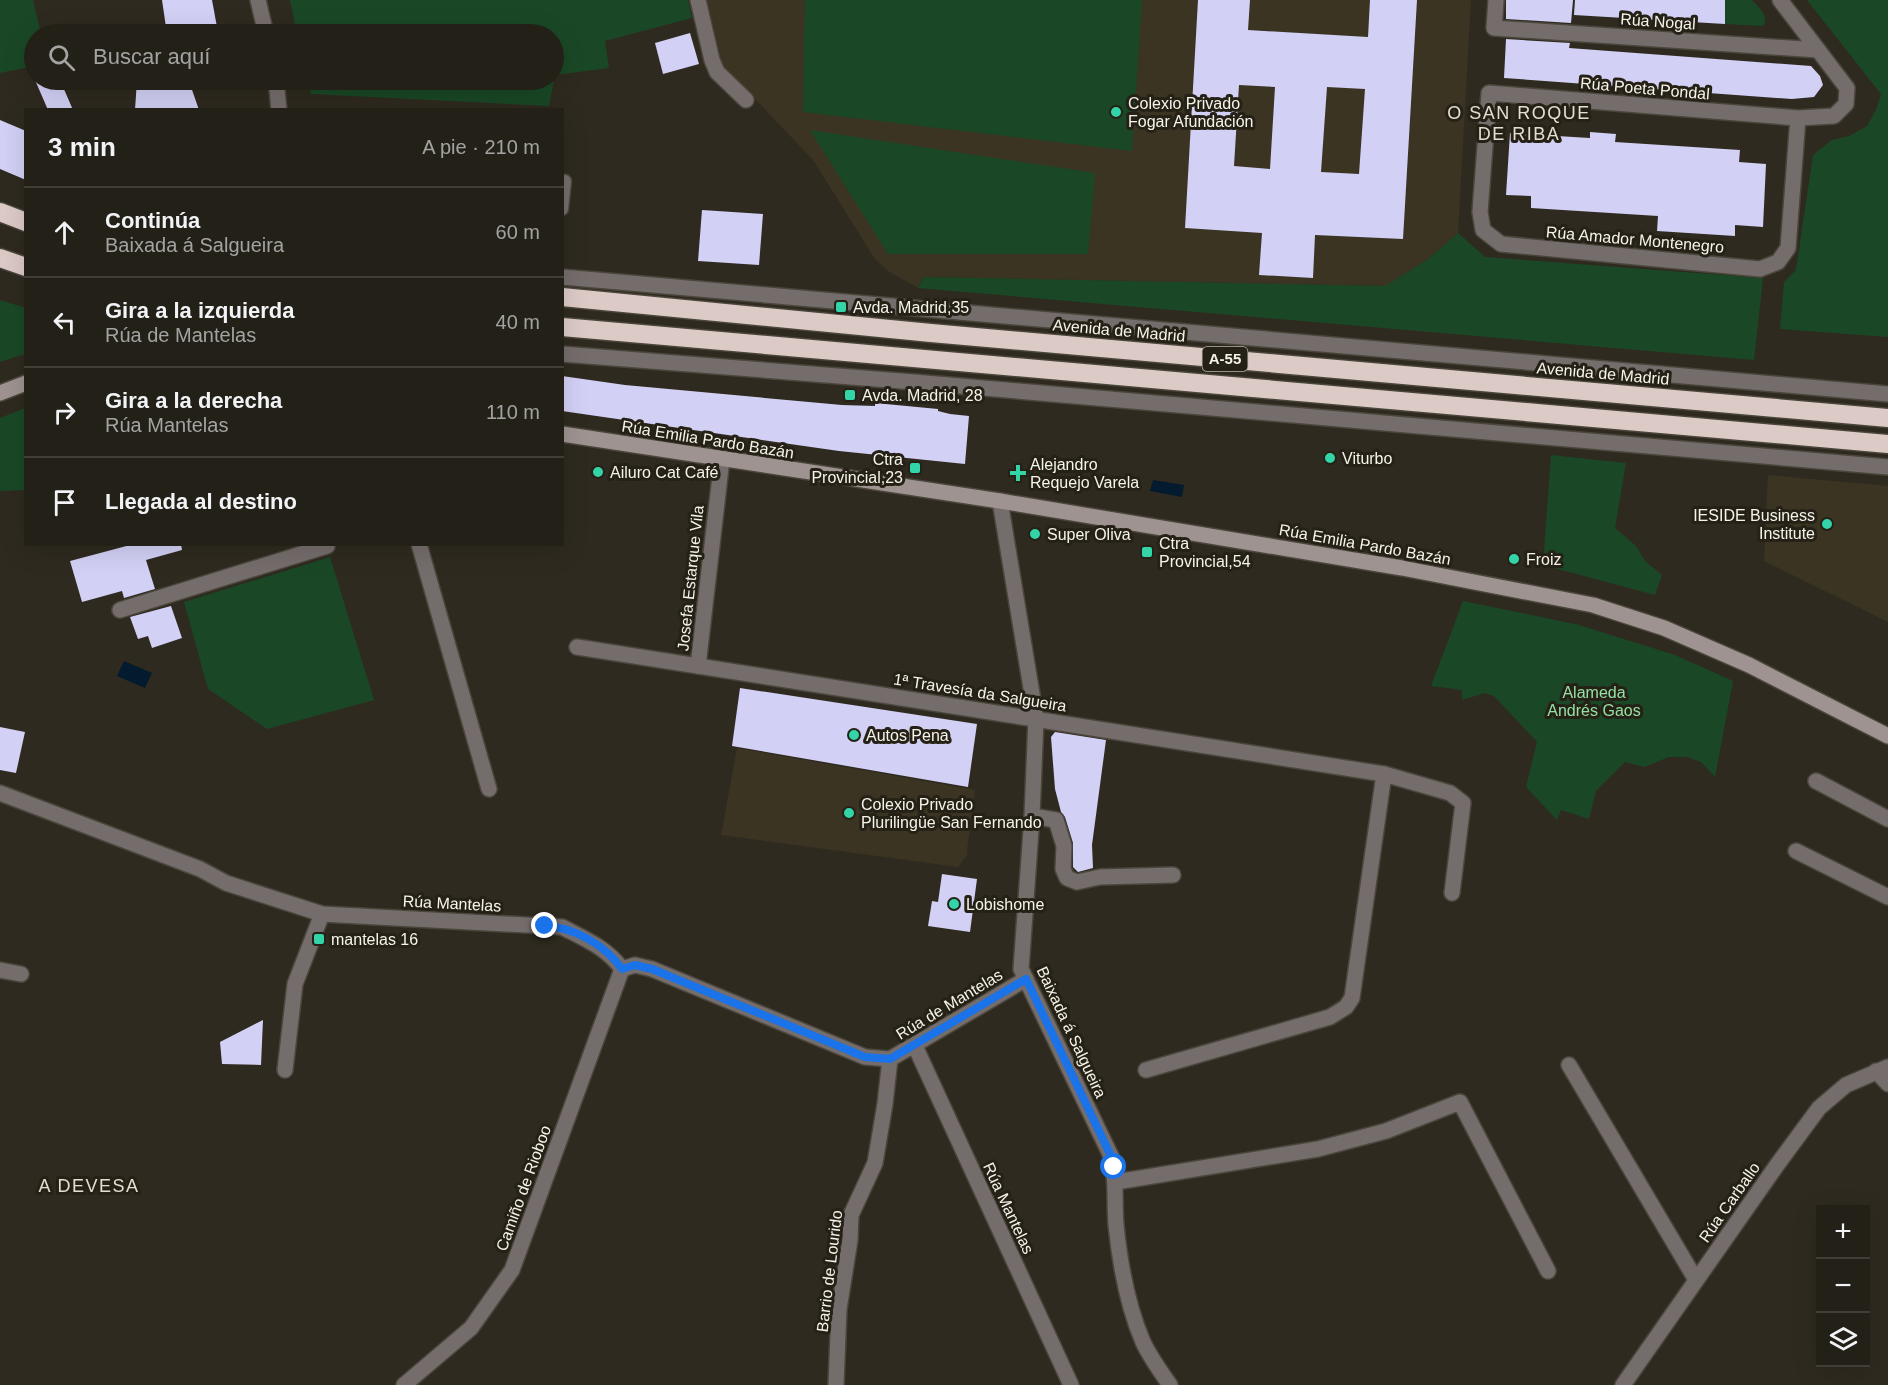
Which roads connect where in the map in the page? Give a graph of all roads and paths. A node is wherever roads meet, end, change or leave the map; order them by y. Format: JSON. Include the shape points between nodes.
{"nodes":[{"id":1,"x":258,"y":0,"type":"edge"},
{"id":2,"x":698,"y":0,"type":"edge"},
{"id":3,"x":1496,"y":0,"type":"edge"},
{"id":4,"x":1780,"y":0,"type":"edge"},
{"id":5,"x":264,"y":24,"type":"edge"},
{"id":6,"x":1818,"y":50,"type":"junction"},
{"id":7,"x":277,"y":90,"type":"edge"},
{"id":8,"x":1489,"y":93,"type":"joint"},
{"id":9,"x":746,"y":100,"type":"dead end"},
{"id":10,"x":279,"y":108,"type":"edge"},
{"id":11,"x":1798,"y":118,"type":"junction"},
{"id":12,"x":565,"y":181,"type":"dead end"},
{"id":13,"x":564,"y":190,"type":"edge"},
{"id":14,"x":0,"y":212,"type":"edge"},
{"id":15,"x":24,"y":221,"type":"edge"},
{"id":16,"x":0,"y":258,"type":"edge"},
{"id":17,"x":24,"y":266,"type":"edge"},
{"id":18,"x":564,"y":277,"type":"edge"},
{"id":19,"x":564,"y":297,"type":"edge"},
{"id":20,"x":564,"y":327,"type":"edge"},
{"id":21,"x":564,"y":354,"type":"edge"},
{"id":22,"x":24,"y":383,"type":"edge"},
{"id":23,"x":0,"y":393,"type":"edge"},
{"id":24,"x":1888,"y":394,"type":"edge"},
{"id":25,"x":1888,"y":418,"type":"edge"},
{"id":26,"x":564,"y":434,"type":"edge"},
{"id":27,"x":1888,"y":444,"type":"edge"},
{"id":28,"x":722,"y":459,"type":"junction"},
{"id":29,"x":1888,"y":467,"type":"edge"},
{"id":30,"x":1000,"y":501,"type":"junction"},
{"id":31,"x":327,"y":546,"type":"edge"},
{"id":32,"x":420,"y":546,"type":"edge"},
{"id":33,"x":120,"y":610,"type":"dead end"},
{"id":34,"x":577,"y":647,"type":"dead end"},
{"id":35,"x":698,"y":666,"type":"junction"},
{"id":36,"x":1036,"y":718,"type":"junction"},
{"id":37,"x":1888,"y":736,"type":"edge"},
{"id":38,"x":1381,"y":773,"type":"junction"},
{"id":39,"x":1816,"y":781,"type":"dead end"},
{"id":40,"x":489,"y":789,"type":"dead end"},
{"id":41,"x":0,"y":794,"type":"edge"},
{"id":42,"x":1032,"y":816,"type":"junction"},
{"id":43,"x":1888,"y":819,"type":"edge"},
{"id":44,"x":1796,"y":851,"type":"dead end"},
{"id":45,"x":1173,"y":875,"type":"dead end"},
{"id":46,"x":1452,"y":893,"type":"dead end"},
{"id":47,"x":1888,"y":897,"type":"edge"},
{"id":48,"x":322,"y":914,"type":"junction"},
{"id":49,"x":622,"y":969,"type":"junction"},
{"id":50,"x":0,"y":970,"type":"edge"},
{"id":51,"x":21,"y":974,"type":"dead end"},
{"id":52,"x":1026,"y":979,"type":"junction"},
{"id":53,"x":915,"y":1046,"type":"junction"},
{"id":54,"x":890,"y":1059,"type":"junction"},
{"id":55,"x":1569,"y":1065,"type":"dead end"},
{"id":56,"x":1882,"y":1069,"type":"edge"},
{"id":57,"x":285,"y":1070,"type":"dead end"},
{"id":58,"x":1146,"y":1070,"type":"dead end"},
{"id":59,"x":1888,"y":1084,"type":"edge"},
{"id":60,"x":1116,"y":1182,"type":"junction"},
{"id":61,"x":1548,"y":1271,"type":"dead end"},
{"id":62,"x":1696,"y":1280,"type":"junction"},
{"id":63,"x":404,"y":1385,"type":"edge"},
{"id":64,"x":836,"y":1385,"type":"edge"},
{"id":65,"x":1071,"y":1385,"type":"edge"},
{"id":66,"x":1170,"y":1385,"type":"edge"},
{"id":67,"x":1623,"y":1385,"type":"edge"}],
"edges":[{"from":1,"to":5,"type":"street"},
{"from":2,"to":9,"type":"street","via":[[717,72]]},
{"from":3,"to":6,"type":"street","name":"Rúa Nogal","via":[[1494,28]]},
{"from":4,"to":6,"type":"street","name":"Rúa Poeta Pondal"},
{"from":6,"to":11,"type":"street","name":"Rúa Poeta Pondal","via":[[1847,88],[1846,104],[1834,116]]},
{"from":7,"to":10,"type":"street"},
{"from":8,"to":11,"type":"street","name":"Rúa Poeta Pondal"},
{"from":8,"to":11,"type":"street","name":"Rúa Amador Montenegro","via":[[1480,212],[1483,230],[1501,244],[1760,268],[1778,262],[1788,248]]},
{"from":12,"to":13,"type":"lane"},
{"from":14,"to":15,"type":"highway"},
{"from":16,"to":17,"type":"highway"},
{"from":18,"to":24,"type":"street"},
{"from":19,"to":25,"type":"highway","name":"Avenida de Madrid","number":"A-55"},
{"from":20,"to":27,"type":"highway","number":"A-55"},
{"from":21,"to":29,"type":"street"},
{"from":22,"to":23,"type":"street"},
{"from":26,"to":28,"type":"street","name":"Rúa Emilia Pardo Bazán"},
{"from":28,"to":30,"type":"street","name":"Rúa Emilia Pardo Bazán"},
{"from":28,"to":35,"type":"street","name":"Josefa Estarque Vila"},
{"from":30,"to":36,"type":"street","name":"Baixada á Salgueira"},
{"from":30,"to":37,"type":"street","name":"Rúa Emilia Pardo Bazán","via":[[1402,568],[1593,605],[1664,628],[1739,661]]},
{"from":31,"to":33,"type":"street"},
{"from":32,"to":40,"type":"street"},
{"from":34,"to":35,"type":"street","name":"1ª Travesía da Salgueira"},
{"from":35,"to":36,"type":"street","name":"1ª Travesía da Salgueira"},
{"from":36,"to":38,"type":"street","name":"1ª Travesía da Salgueira"},
{"from":36,"to":42,"type":"street","name":"Baixada á Salgueira"},
{"from":38,"to":46,"type":"street","name":"1ª Travesía da Salgueira","via":[[1450,793],[1463,803]]},
{"from":38,"to":58,"type":"street","via":[[1352,998],[1346,1007],[1330,1017]]},
{"from":39,"to":43,"type":"street"},
{"from":41,"to":48,"type":"street","name":"Rúa Mantelas","via":[[200,869],[226,883]]},
{"from":42,"to":45,"type":"street","via":[[1056,820],[1064,846],[1063,869],[1067,878],[1077,882],[1100,877]]},
{"from":42,"to":52,"type":"street","name":"Baixada á Salgueira","via":[[1021,956]]},
{"from":44,"to":47,"type":"street"},
{"from":48,"to":49,"type":"street","name":"Rúa Mantelas","via":[[562,927],[613,956]]},
{"from":48,"to":57,"type":"street","via":[[295,984]]},
{"from":49,"to":54,"type":"street","via":[[635,965],[652,969],[865,1057]]},
{"from":49,"to":63,"type":"street","name":"Camiño de Rioboo","via":[[512,1270],[471,1329]]},
{"from":50,"to":51,"type":"street"},
{"from":52,"to":53,"type":"street","name":"Rúa de Mantelas"},
{"from":52,"to":60,"type":"street","name":"Baixada á Salgueira","via":[[1111,1156]]},
{"from":53,"to":54,"type":"street","name":"Rúa de Mantelas"},
{"from":53,"to":65,"type":"street","name":"Rúa Mantelas"},
{"from":54,"to":64,"type":"street","name":"Barrio de Lourido","via":[[875,1163],[851,1215],[839,1309]]},
{"from":55,"to":62,"type":"street"},
{"from":56,"to":59,"type":"street"},
{"from":56,"to":62,"type":"street","name":"Rúa Carballo","via":[[1846,1085],[1819,1108]]},
{"from":60,"to":61,"type":"street","via":[[1318,1149],[1386,1131],[1460,1102]]},
{"from":60,"to":66,"type":"street","name":"Baixada á Salgueira","via":[[1116,1224],[1123,1279],[1143,1343]]},
{"from":62,"to":67,"type":"street","name":"Rúa Carballo"}]}
